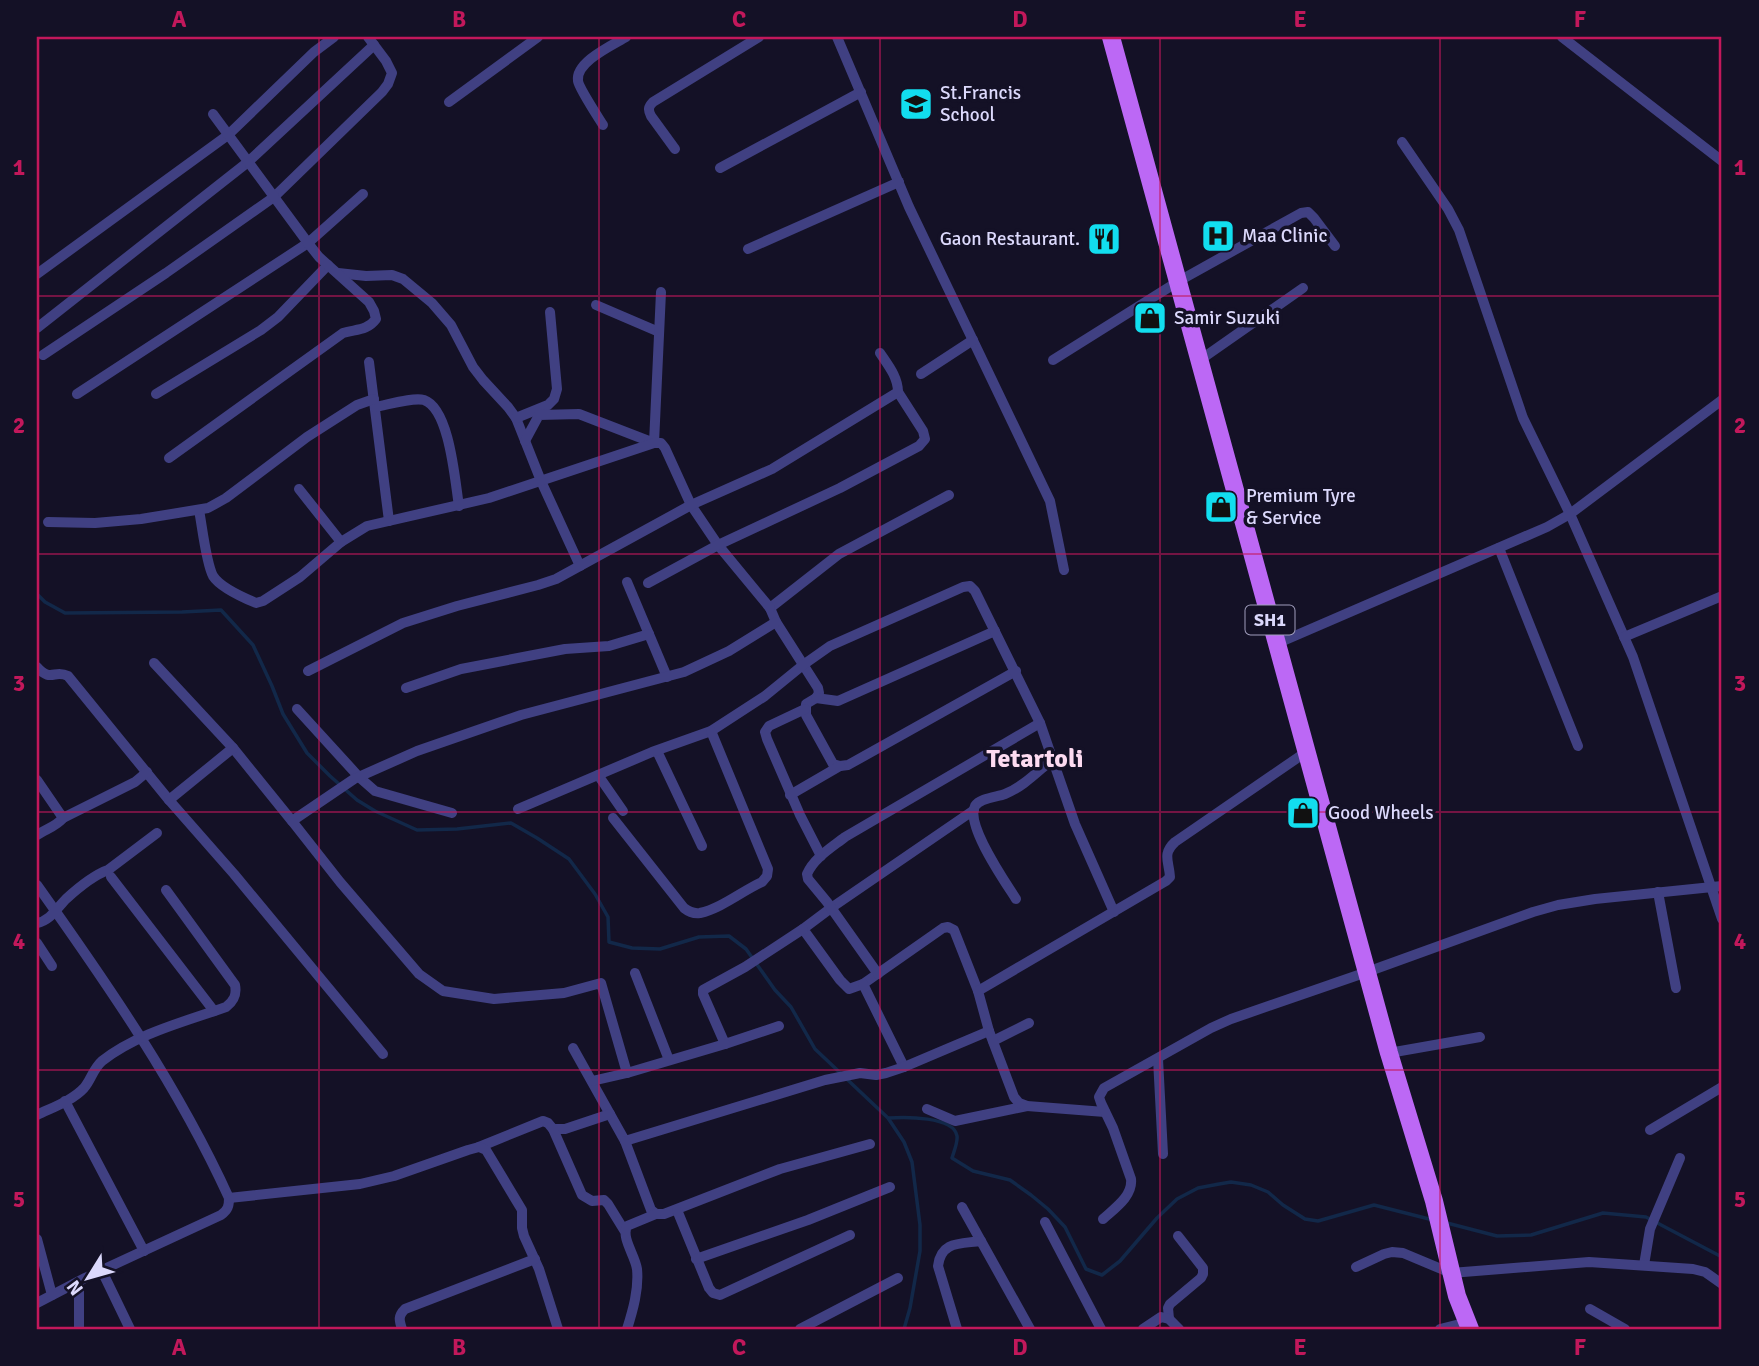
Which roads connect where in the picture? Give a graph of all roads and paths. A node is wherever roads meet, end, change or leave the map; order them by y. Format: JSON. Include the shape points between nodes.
{"nodes":[{"id":1,"x":334,"y":37,"type":"edge"},
{"id":2,"x":538,"y":37,"type":"edge"},
{"id":3,"x":626,"y":37,"type":"edge"},
{"id":4,"x":759,"y":37,"type":"edge"},
{"id":5,"x":837,"y":37,"type":"edge"},
{"id":6,"x":1111,"y":37,"type":"edge"},
{"id":7,"x":1562,"y":37,"type":"edge"},
{"id":8,"x":371,"y":41,"type":"edge"},
{"id":9,"x":861,"y":92,"type":"junction"},
{"id":10,"x":449,"y":102,"type":"dead end"},
{"id":11,"x":213,"y":114,"type":"dead end"},
{"id":12,"x":603,"y":125,"type":"dead end"},
{"id":13,"x":228,"y":135,"type":"junction"},
{"id":14,"x":1402,"y":142,"type":"dead end"},
{"id":15,"x":675,"y":149,"type":"dead end"},
{"id":16,"x":1722,"y":160,"type":"edge"},
{"id":17,"x":248,"y":162,"type":"junction"},
{"id":18,"x":720,"y":169,"type":"dead end"},
{"id":19,"x":899,"y":182,"type":"junction"},
{"id":20,"x":363,"y":194,"type":"dead end"},
{"id":21,"x":274,"y":197,"type":"junction"},
{"id":22,"x":308,"y":243,"type":"junction"},
{"id":23,"x":1335,"y":246,"type":"dead end"},
{"id":24,"x":748,"y":248,"type":"dead end"},
{"id":25,"x":328,"y":265,"type":"junction"},
{"id":26,"x":338,"y":273,"type":"junction"},
{"id":27,"x":37,"y":274,"type":"edge"},
{"id":28,"x":1179,"y":281,"type":"junction"},
{"id":29,"x":1303,"y":288,"type":"dead end"},
{"id":30,"x":661,"y":292,"type":"dead end"},
{"id":31,"x":596,"y":305,"type":"dead end"},
{"id":32,"x":550,"y":312,"type":"dead end"},
{"id":33,"x":37,"y":328,"type":"edge"},
{"id":34,"x":659,"y":331,"type":"junction"},
{"id":35,"x":973,"y":340,"type":"junction"},
{"id":36,"x":880,"y":354,"type":"dead end"},
{"id":37,"x":43,"y":355,"type":"dead end"},
{"id":38,"x":1053,"y":359,"type":"dead end"},
{"id":39,"x":1200,"y":360,"type":"junction"},
{"id":40,"x":369,"y":362,"type":"dead end"},
{"id":41,"x":921,"y":374,"type":"dead end"},
{"id":42,"x":898,"y":392,"type":"junction"},
{"id":43,"x":77,"y":394,"type":"dead end"},
{"id":44,"x":156,"y":394,"type":"dead end"},
{"id":45,"x":1722,"y":400,"type":"edge"},
{"id":46,"x":374,"y":403,"type":"junction"},
{"id":47,"x":516,"y":418,"type":"junction"},
{"id":48,"x":525,"y":441,"type":"junction"},
{"id":49,"x":654,"y":443,"type":"junction"},
{"id":50,"x":169,"y":458,"type":"dead end"},
{"id":51,"x":541,"y":481,"type":"junction"},
{"id":52,"x":299,"y":489,"type":"dead end"},
{"id":53,"x":949,"y":495,"type":"dead end"},
{"id":54,"x":691,"y":505,"type":"junction"},
{"id":55,"x":459,"y":506,"type":"junction"},
{"id":56,"x":199,"y":510,"type":"junction"},
{"id":57,"x":1570,"y":514,"type":"junction"},
{"id":58,"x":389,"y":521,"type":"junction"},
{"id":59,"x":48,"y":522,"type":"dead end"},
{"id":60,"x":341,"y":542,"type":"junction"},
{"id":61,"x":718,"y":545,"type":"junction"},
{"id":62,"x":1499,"y":548,"type":"junction"},
{"id":63,"x":580,"y":566,"type":"junction"},
{"id":64,"x":1064,"y":570,"type":"dead end"},
{"id":65,"x":627,"y":582,"type":"dead end"},
{"id":66,"x":649,"y":583,"type":"dead end"},
{"id":67,"x":1722,"y":596,"type":"edge"},
{"id":68,"x":770,"y":608,"type":"junction"},
{"id":69,"x":776,"y":622,"type":"junction"},
{"id":70,"x":995,"y":631,"type":"junction"},
{"id":71,"x":649,"y":634,"type":"junction"},
{"id":72,"x":1624,"y":636,"type":"junction"},
{"id":73,"x":1276,"y":644,"type":"junction"},
{"id":74,"x":154,"y":663,"type":"dead end"},
{"id":75,"x":803,"y":664,"type":"junction"},
{"id":76,"x":37,"y":667,"type":"edge"},
{"id":77,"x":308,"y":671,"type":"dead end"},
{"id":78,"x":1016,"y":671,"type":"junction"},
{"id":79,"x":667,"y":677,"type":"junction"},
{"id":80,"x":406,"y":688,"type":"dead end"},
{"id":81,"x":816,"y":698,"type":"junction"},
{"id":82,"x":297,"y":709,"type":"dead end"},
{"id":83,"x":805,"y":709,"type":"junction"},
{"id":84,"x":1040,"y":723,"type":"junction"},
{"id":85,"x":711,"y":731,"type":"junction"},
{"id":86,"x":1578,"y":746,"type":"dead end"},
{"id":87,"x":233,"y":748,"type":"junction"},
{"id":88,"x":657,"y":751,"type":"junction"},
{"id":89,"x":1306,"y":752,"type":"junction"},
{"id":90,"x":1053,"y":759,"type":"junction"},
{"id":91,"x":840,"y":766,"type":"junction"},
{"id":92,"x":147,"y":772,"type":"junction"},
{"id":93,"x":598,"y":775,"type":"junction"},
{"id":94,"x":356,"y":778,"type":"junction"},
{"id":95,"x":37,"y":780,"type":"edge"},
{"id":96,"x":790,"y":795,"type":"junction"},
{"id":97,"x":169,"y":800,"type":"junction"},
{"id":98,"x":517,"y":809,"type":"dead end"},
{"id":99,"x":974,"y":810,"type":"junction"},
{"id":100,"x":452,"y":813,"type":"dead end"},
{"id":101,"x":63,"y":818,"type":"junction"},
{"id":102,"x":292,"y":821,"type":"junction"},
{"id":103,"x":157,"y":833,"type":"dead end"},
{"id":104,"x":37,"y":835,"type":"edge"},
{"id":105,"x":702,"y":846,"type":"dead end"},
{"id":106,"x":821,"y":856,"type":"junction"},
{"id":107,"x":111,"y":877,"type":"dead end"},
{"id":108,"x":37,"y":885,"type":"edge"},
{"id":109,"x":1717,"y":887,"type":"edge"},
{"id":110,"x":166,"y":890,"type":"dead end"},
{"id":111,"x":1658,"y":892,"type":"junction"},
{"id":112,"x":1016,"y":899,"type":"dead end"},
{"id":113,"x":831,"y":908,"type":"junction"},
{"id":114,"x":55,"y":911,"type":"junction"},
{"id":115,"x":1114,"y":912,"type":"junction"},
{"id":116,"x":1722,"y":919,"type":"edge"},
{"id":117,"x":37,"y":923,"type":"edge"},
{"id":118,"x":803,"y":929,"type":"junction"},
{"id":119,"x":37,"y":943,"type":"edge"},
{"id":120,"x":52,"y":966,"type":"dead end"},
{"id":121,"x":1367,"y":972,"type":"junction"},
{"id":122,"x":635,"y":973,"type":"dead end"},
{"id":123,"x":878,"y":974,"type":"junction"},
{"id":124,"x":863,"y":984,"type":"junction"},
{"id":125,"x":1676,"y":988,"type":"dead end"},
{"id":126,"x":978,"y":990,"type":"junction"},
{"id":127,"x":214,"y":1011,"type":"junction"},
{"id":128,"x":1030,"y":1023,"type":"dead end"},
{"id":129,"x":779,"y":1026,"type":"dead end"},
{"id":130,"x":991,"y":1036,"type":"junction"},
{"id":131,"x":141,"y":1037,"type":"junction"},
{"id":132,"x":1480,"y":1037,"type":"dead end"},
{"id":133,"x":725,"y":1044,"type":"junction"},
{"id":134,"x":573,"y":1048,"type":"dead end"},
{"id":135,"x":1389,"y":1053,"type":"junction"},
{"id":136,"x":383,"y":1055,"type":"dead end"},
{"id":137,"x":1158,"y":1059,"type":"junction"},
{"id":138,"x":669,"y":1060,"type":"junction"},
{"id":139,"x":904,"y":1067,"type":"junction"},
{"id":140,"x":628,"y":1073,"type":"junction"},
{"id":141,"x":592,"y":1080,"type":"junction"},
{"id":142,"x":1722,"y":1087,"type":"edge"},
{"id":143,"x":65,"y":1101,"type":"junction"},
{"id":144,"x":1027,"y":1105,"type":"junction"},
{"id":145,"x":926,"y":1109,"type":"dead end"},
{"id":146,"x":1105,"y":1112,"type":"junction"},
{"id":147,"x":610,"y":1114,"type":"junction"},
{"id":148,"x":37,"y":1115,"type":"edge"},
{"id":149,"x":552,"y":1129,"type":"junction"},
{"id":150,"x":1650,"y":1130,"type":"dead end"},
{"id":151,"x":625,"y":1141,"type":"junction"},
{"id":152,"x":870,"y":1144,"type":"dead end"},
{"id":153,"x":480,"y":1147,"type":"junction"},
{"id":154,"x":1163,"y":1154,"type":"dead end"},
{"id":155,"x":1680,"y":1158,"type":"dead end"},
{"id":156,"x":890,"y":1187,"type":"dead end"},
{"id":157,"x":229,"y":1198,"type":"junction"},
{"id":158,"x":962,"y":1207,"type":"dead end"},
{"id":159,"x":677,"y":1210,"type":"junction"},
{"id":160,"x":656,"y":1214,"type":"junction"},
{"id":161,"x":1103,"y":1219,"type":"dead end"},
{"id":162,"x":1045,"y":1222,"type":"dead end"},
{"id":163,"x":624,"y":1230,"type":"junction"},
{"id":164,"x":850,"y":1235,"type":"dead end"},
{"id":165,"x":1178,"y":1236,"type":"dead end"},
{"id":166,"x":37,"y":1239,"type":"edge"},
{"id":167,"x":981,"y":1241,"type":"junction"},
{"id":168,"x":144,"y":1251,"type":"junction"},
{"id":169,"x":535,"y":1259,"type":"junction"},
{"id":170,"x":696,"y":1259,"type":"junction"},
{"id":171,"x":1644,"y":1265,"type":"junction"},
{"id":172,"x":1356,"y":1267,"type":"dead end"},
{"id":173,"x":102,"y":1270,"type":"junction"},
{"id":174,"x":1451,"y":1273,"type":"junction"},
{"id":175,"x":898,"y":1278,"type":"dead end"},
{"id":176,"x":1722,"y":1281,"type":"edge"},
{"id":177,"x":79,"y":1282,"type":"junction"},
{"id":178,"x":52,"y":1295,"type":"junction"},
{"id":179,"x":37,"y":1303,"type":"edge"},
{"id":180,"x":1590,"y":1308,"type":"dead end"},
{"id":181,"x":1169,"y":1319,"type":"junction"},
{"id":182,"x":820,"y":1325,"type":"edge"},
{"id":183,"x":1459,"y":1327,"type":"edge"},
{"id":184,"x":79,"y":1329,"type":"edge"},
{"id":185,"x":130,"y":1329,"type":"edge"},
{"id":186,"x":402,"y":1329,"type":"edge"},
{"id":187,"x":558,"y":1329,"type":"edge"},
{"id":188,"x":627,"y":1329,"type":"edge"},
{"id":189,"x":800,"y":1329,"type":"edge"},
{"id":190,"x":957,"y":1329,"type":"edge"},
{"id":191,"x":1030,"y":1329,"type":"edge"},
{"id":192,"x":1101,"y":1329,"type":"edge"},
{"id":193,"x":1143,"y":1329,"type":"edge"},
{"id":194,"x":1179,"y":1329,"type":"edge"},
{"id":195,"x":1625,"y":1329,"type":"edge"}],
"edges":[{"from":1,"to":13,"type":"street"},
{"from":2,"to":10,"type":"street"},
{"from":3,"to":12,"type":"street","via":[[580,71],[578,80]]},
{"from":4,"to":15,"type":"street","via":[[649,106]]},
{"from":5,"to":9,"type":"street"},
{"from":6,"to":28,"type":"main road","number":"SH1"},
{"from":7,"to":16,"type":"street"},
{"from":8,"to":17,"type":"street"},
{"from":8,"to":21,"type":"street","via":[[392,73],[388,84]]},
{"from":9,"to":18,"type":"street"},
{"from":9,"to":19,"type":"street"},
{"from":11,"to":13,"type":"street"},
{"from":13,"to":17,"type":"street"},
{"from":13,"to":27,"type":"street"},
{"from":14,"to":57,"type":"street","via":[[1454,220],[1522,418]]},
{"from":17,"to":21,"type":"street"},
{"from":17,"to":33,"type":"street"},
{"from":19,"to":24,"type":"street"},
{"from":19,"to":35,"type":"street"},
{"from":20,"to":22,"type":"street"},
{"from":21,"to":22,"type":"street"},
{"from":21,"to":37,"type":"street"},
{"from":22,"to":25,"type":"street"},
{"from":22,"to":43,"type":"street"},
{"from":23,"to":28,"type":"street","via":[[1308,212],[1301,213]]},
{"from":25,"to":26,"type":"street"},
{"from":25,"to":44,"type":"street","via":[[261,330]]},
{"from":26,"to":47,"type":"street","via":[[392,275],[418,291],[451,325],[473,367]]},
{"from":26,"to":50,"type":"street","via":[[369,302],[376,319],[371,326],[343,333]]},
{"from":28,"to":38,"type":"street"},
{"from":28,"to":39,"type":"main road","number":"SH1"},
{"from":29,"to":39,"type":"street"},
{"from":30,"to":34,"type":"street"},
{"from":31,"to":34,"type":"street"},
{"from":32,"to":47,"type":"street","via":[[554,399]]},
{"from":34,"to":49,"type":"street"},
{"from":35,"to":41,"type":"street"},
{"from":35,"to":64,"type":"street","via":[[1050,500]]},
{"from":36,"to":42,"type":"street","via":[[895,377]]},
{"from":39,"to":73,"type":"main road","number":"SH1"},
{"from":40,"to":46,"type":"street"},
{"from":42,"to":54,"type":"street","via":[[772,469]]},
{"from":42,"to":61,"type":"street","via":[[923,431],[925,439],[919,446]]},
{"from":45,"to":57,"type":"street"},
{"from":46,"to":55,"type":"street","via":[[418,399],[434,406],[446,434]]},
{"from":46,"to":56,"type":"street","via":[[357,405],[226,498]]},
{"from":46,"to":58,"type":"street"},
{"from":47,"to":48,"type":"street"},
{"from":48,"to":49,"type":"street","via":[[539,415],[579,414]]},
{"from":48,"to":51,"type":"street"},
{"from":49,"to":51,"type":"street"},
{"from":49,"to":54,"type":"street","via":[[665,448]]},
{"from":51,"to":55,"type":"street"},
{"from":51,"to":63,"type":"street"},
{"from":52,"to":60,"type":"street"},
{"from":53,"to":68,"type":"street","via":[[839,554]]},
{"from":54,"to":61,"type":"street"},
{"from":54,"to":63,"type":"street"},
{"from":55,"to":58,"type":"street"},
{"from":56,"to":59,"type":"street","via":[[94,523]]},
{"from":56,"to":60,"type":"street","via":[[214,576],[256,603],[300,577]]},
{"from":57,"to":62,"type":"street"},
{"from":57,"to":72,"type":"street"},
{"from":58,"to":60,"type":"street","via":[[357,531]]},
{"from":61,"to":66,"type":"street"},
{"from":61,"to":68,"type":"street"},
{"from":62,"to":73,"type":"street"},
{"from":62,"to":86,"type":"street"},
{"from":63,"to":77,"type":"street","via":[[547,583],[403,623]]},
{"from":65,"to":71,"type":"street"},
{"from":67,"to":72,"type":"street"},
{"from":68,"to":69,"type":"street"},
{"from":69,"to":75,"type":"street"},
{"from":69,"to":79,"type":"street","via":[[704,664]]},
{"from":70,"to":75,"type":"street","via":[[975,590],[962,587],[830,646]]},
{"from":70,"to":78,"type":"street"},
{"from":70,"to":81,"type":"street","via":[[838,701]]},
{"from":71,"to":79,"type":"street"},
{"from":71,"to":80,"type":"street","via":[[609,646],[565,649],[461,669]]},
{"from":72,"to":109,"type":"street"},
{"from":73,"to":89,"type":"main road","number":"SH1"},
{"from":74,"to":87,"type":"street"},
{"from":75,"to":81,"type":"street","via":[[818,688]]},
{"from":75,"to":85,"type":"street"},
{"from":76,"to":92,"type":"street","via":[[51,677],[68,676]]},
{"from":78,"to":84,"type":"street"},
{"from":78,"to":91,"type":"street"},
{"from":79,"to":94,"type":"street","via":[[521,715]]},
{"from":81,"to":83,"type":"street"},
{"from":82,"to":94,"type":"street"},
{"from":83,"to":91,"type":"street","via":[[828,758]]},
{"from":83,"to":96,"type":"street","via":[[765,732]]},
{"from":84,"to":90,"type":"street"},
{"from":84,"to":106,"type":"street","via":[[845,837]]},
{"from":85,"to":88,"type":"street"},
{"from":85,"to":93,"type":"street","via":[[768,869],[762,882],[699,913],[684,908],[618,815]]},
{"from":87,"to":97,"type":"street"},
{"from":87,"to":102,"type":"street"},
{"from":88,"to":93,"type":"street"},
{"from":88,"to":105,"type":"street"},
{"from":89,"to":115,"type":"street","via":[[1175,842],[1166,856],[1170,877]]},
{"from":89,"to":121,"type":"main road","number":"SH1"},
{"from":90,"to":99,"type":"street","via":[[1015,789],[979,802]]},
{"from":90,"to":115,"type":"street","via":[[1075,824]]},
{"from":91,"to":96,"type":"street"},
{"from":92,"to":97,"type":"street"},
{"from":92,"to":101,"type":"street"},
{"from":93,"to":98,"type":"street"},
{"from":94,"to":100,"type":"street","via":[[375,791]]},
{"from":94,"to":102,"type":"street"},
{"from":95,"to":101,"type":"street"},
{"from":96,"to":106,"type":"street"},
{"from":97,"to":136,"type":"street"},
{"from":99,"to":112,"type":"street","via":[[985,850]]},
{"from":99,"to":113,"type":"street"},
{"from":101,"to":104,"type":"street"},
{"from":102,"to":140,"type":"street","via":[[419,974],[443,991],[494,999],[564,993],[601,983]]},
{"from":103,"to":114,"type":"street"},
{"from":106,"to":113,"type":"street","via":[[807,874]]},
{"from":107,"to":127,"type":"street"},
{"from":108,"to":114,"type":"street"},
{"from":109,"to":111,"type":"street"},
{"from":109,"to":116,"type":"street"},
{"from":110,"to":127,"type":"street","via":[[235,985],[232,1002]]},
{"from":111,"to":121,"type":"street","via":[[1558,905]]},
{"from":111,"to":125,"type":"street"},
{"from":113,"to":118,"type":"street"},
{"from":113,"to":123,"type":"street"},
{"from":114,"to":117,"type":"street","via":[[45,922]]},
{"from":114,"to":131,"type":"street"},
{"from":115,"to":126,"type":"street"},
{"from":118,"to":124,"type":"street","via":[[845,986]]},
{"from":118,"to":133,"type":"street","via":[[704,990]]},
{"from":119,"to":120,"type":"street"},
{"from":121,"to":135,"type":"main road","number":"SH1"},
{"from":121,"to":137,"type":"street","via":[[1231,1018]]},
{"from":122,"to":138,"type":"street"},
{"from":123,"to":124,"type":"street"},
{"from":123,"to":126,"type":"street","via":[[948,927],[954,930]]},
{"from":124,"to":139,"type":"street"},
{"from":126,"to":130,"type":"street"},
{"from":127,"to":131,"type":"street"},
{"from":128,"to":130,"type":"street"},
{"from":129,"to":133,"type":"street"},
{"from":130,"to":139,"type":"street"},
{"from":130,"to":144,"type":"street","via":[[1014,1097]]},
{"from":131,"to":143,"type":"street","via":[[102,1062],[83,1088]]},
{"from":131,"to":157,"type":"street"},
{"from":132,"to":135,"type":"street"},
{"from":133,"to":138,"type":"street"},
{"from":134,"to":141,"type":"street"},
{"from":135,"to":174,"type":"main road","number":"SH1"},
{"from":137,"to":146,"type":"street","via":[[1104,1088],[1099,1097]]},
{"from":137,"to":154,"type":"street"},
{"from":138,"to":140,"type":"street"},
{"from":139,"to":151,"type":"street","via":[[825,1080]]},
{"from":140,"to":141,"type":"street"},
{"from":141,"to":147,"type":"street"},
{"from":142,"to":150,"type":"street"},
{"from":143,"to":148,"type":"street"},
{"from":143,"to":168,"type":"street"},
{"from":144,"to":145,"type":"street","via":[[955,1121]]},
{"from":144,"to":146,"type":"street"},
{"from":146,"to":161,"type":"street","via":[[1132,1185]]},
{"from":147,"to":149,"type":"street"},
{"from":147,"to":151,"type":"street"},
{"from":149,"to":153,"type":"street","via":[[543,1121]]},
{"from":149,"to":163,"type":"street","via":[[582,1195],[592,1201],[604,1200]]},
{"from":151,"to":160,"type":"street"},
{"from":152,"to":159,"type":"street","via":[[780,1169]]},
{"from":153,"to":157,"type":"street","via":[[360,1184]]},
{"from":153,"to":169,"type":"street","via":[[493,1158],[519,1203],[524,1236]]},
{"from":155,"to":171,"type":"street","via":[[1650,1228]]},
{"from":156,"to":170,"type":"street"},
{"from":157,"to":168,"type":"street","via":[[221,1215]]},
{"from":158,"to":167,"type":"street"},
{"from":159,"to":160,"type":"street"},
{"from":159,"to":170,"type":"street"},
{"from":160,"to":163,"type":"street"},
{"from":162,"to":192,"type":"street"},
{"from":163,"to":188,"type":"street","via":[[637,1276]]},
{"from":164,"to":170,"type":"street","via":[[720,1294],[713,1293]]},
{"from":165,"to":181,"type":"street","via":[[1203,1274],[1170,1304]]},
{"from":166,"to":178,"type":"street"},
{"from":167,"to":190,"type":"street","via":[[947,1247],[940,1254],[938,1266]]},
{"from":167,"to":191,"type":"street"},
{"from":168,"to":173,"type":"street"},
{"from":169,"to":186,"type":"street","via":[[405,1309],[399,1320]]},
{"from":169,"to":187,"type":"street"},
{"from":171,"to":174,"type":"street","via":[[1589,1262]]},
{"from":171,"to":176,"type":"street","via":[[1693,1269]]},
{"from":172,"to":174,"type":"street","via":[[1392,1252]]},
{"from":173,"to":177,"type":"street"},
{"from":173,"to":185,"type":"street"},
{"from":174,"to":183,"type":"main road"},
{"from":175,"to":182,"type":"street"},
{"from":177,"to":178,"type":"street"},
{"from":177,"to":184,"type":"street"},
{"from":178,"to":179,"type":"street"},
{"from":180,"to":195,"type":"street"},
{"from":181,"to":193,"type":"street","via":[[1161,1317]]},
{"from":181,"to":194,"type":"street"},
{"from":182,"to":189,"type":"street"}]}
